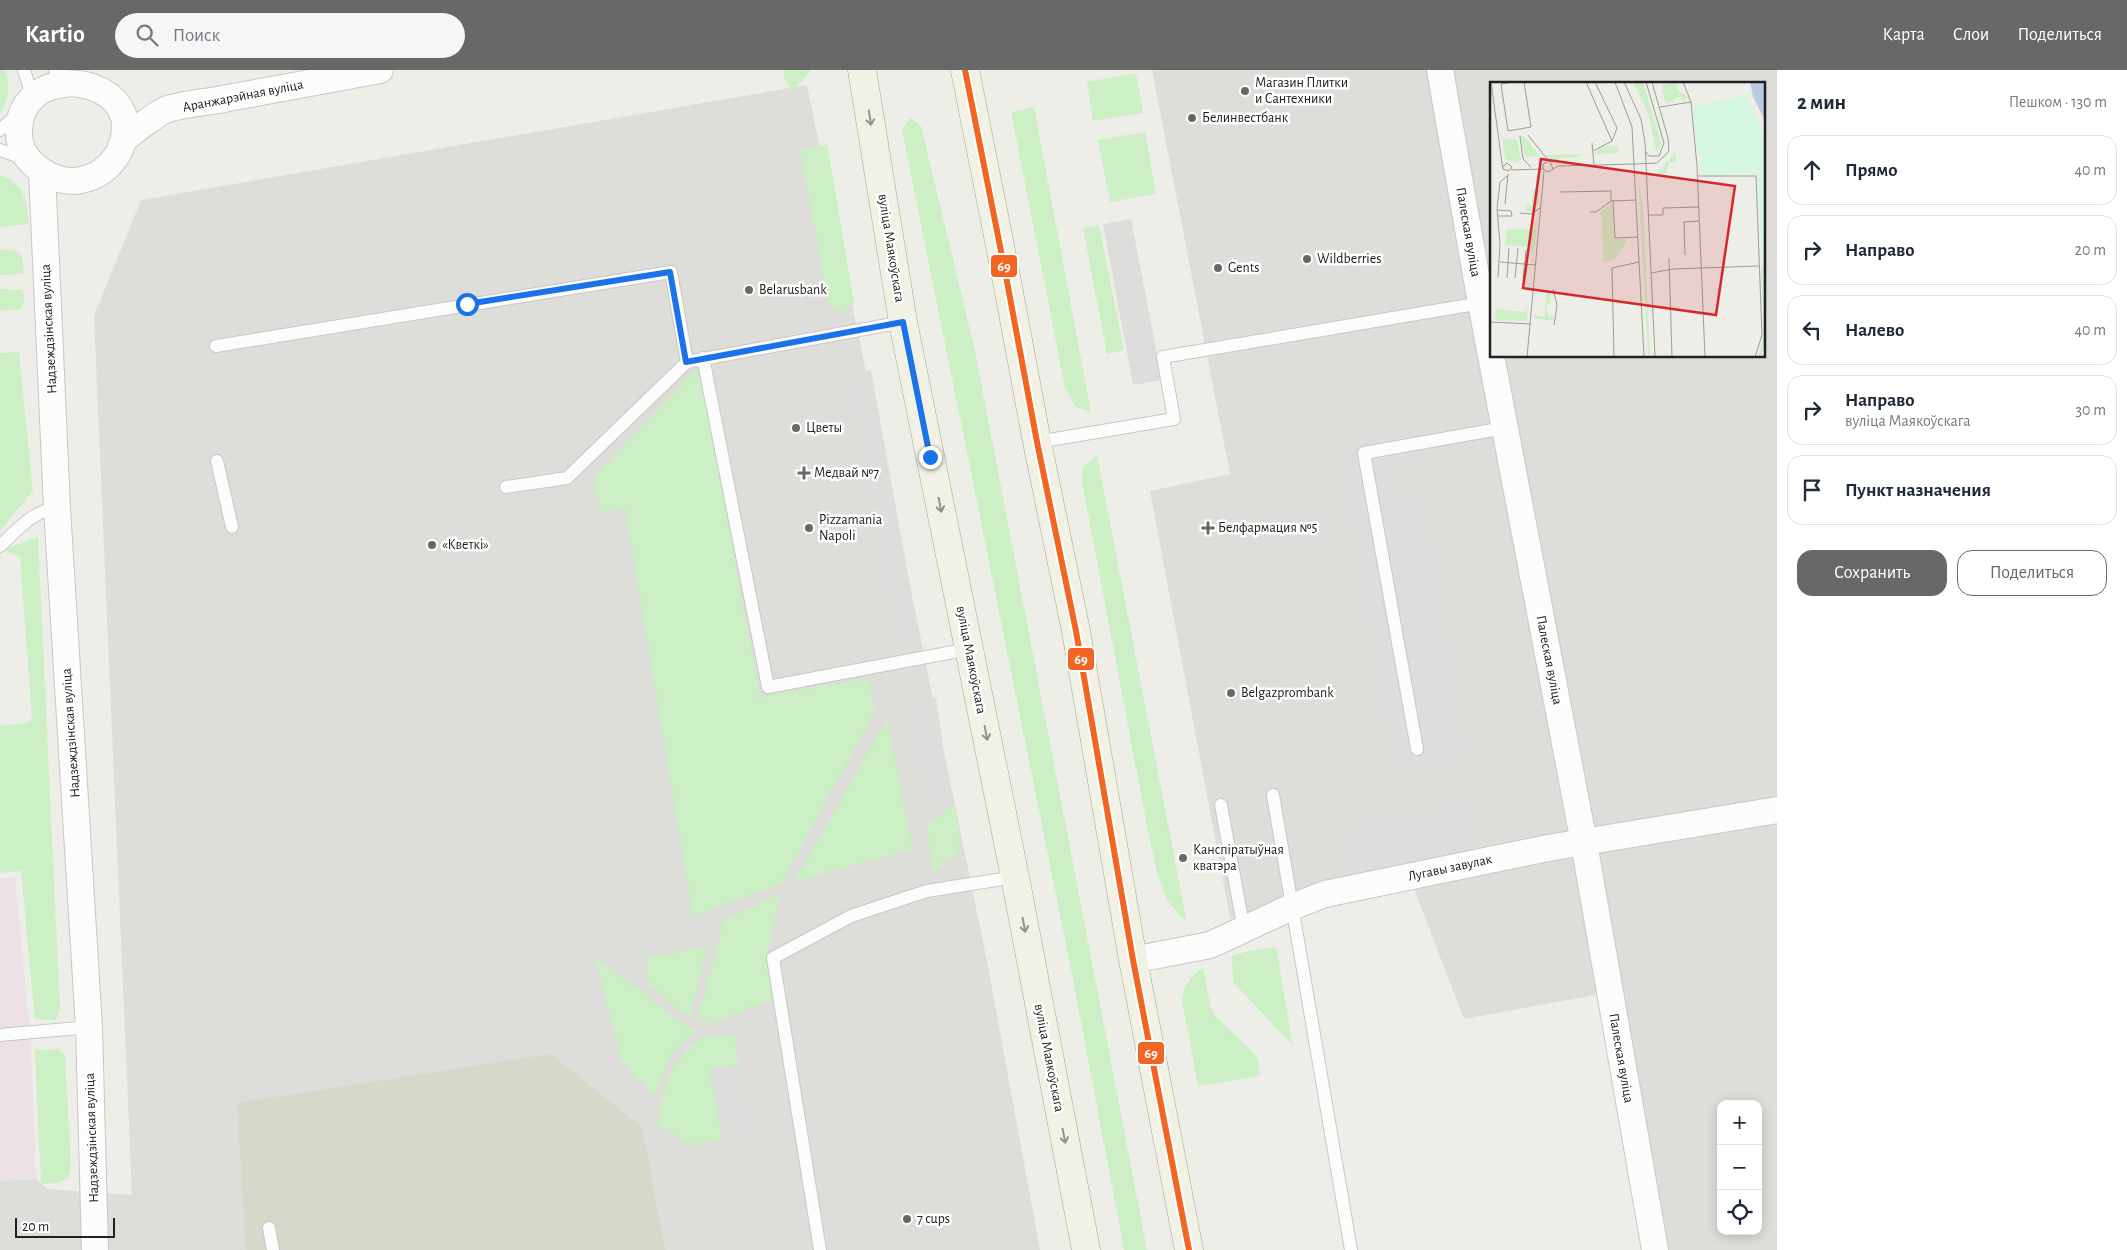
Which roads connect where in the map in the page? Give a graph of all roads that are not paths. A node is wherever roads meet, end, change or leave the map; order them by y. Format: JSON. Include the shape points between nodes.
{"nodes":[{"id":1,"x":380,"y":70,"type":"edge"},
{"id":2,"x":862,"y":70,"type":"edge"},
{"id":3,"x":965,"y":70,"type":"edge"},
{"id":4,"x":1440,"y":70,"type":"edge"},
{"id":5,"x":60,"y":72,"type":"edge"},
{"id":6,"x":25,"y":91,"type":"edge"},
{"id":7,"x":116,"y":98,"type":"junction"},
{"id":8,"x":165,"y":110,"type":"junction"},
{"id":9,"x":0,"y":130,"type":"edge"},
{"id":10,"x":124,"y":140,"type":"junction"},
{"id":11,"x":0,"y":150,"type":"edge"},
{"id":12,"x":35,"y":166,"type":"junction"},
{"id":13,"x":79,"y":181,"type":"junction"},
{"id":14,"x":44,"y":217,"type":"junction"},
{"id":15,"x":1480,"y":303,"type":"junction"},
{"id":16,"x":903,"y":322,"type":"junction"},
{"id":17,"x":216,"y":346,"type":"dead end"},
{"id":18,"x":1490,"y":355,"type":"edge"},
{"id":19,"x":703,"y":358,"type":"junction"},
{"id":20,"x":1491,"y":358,"type":"edge"},
{"id":21,"x":686,"y":362,"type":"junction"},
{"id":22,"x":1504,"y":428,"type":"junction"},
{"id":23,"x":1037,"y":442,"type":"junction"},
{"id":24,"x":217,"y":461,"type":"dead end"},
{"id":25,"x":506,"y":487,"type":"dead end"},
{"id":26,"x":57,"y":508,"type":"junction"},
{"id":27,"x":232,"y":527,"type":"dead end"},
{"id":28,"x":0,"y":546,"type":"edge"},
{"id":29,"x":969,"y":649,"type":"junction"},
{"id":30,"x":1417,"y":749,"type":"dead end"},
{"id":31,"x":1273,"y":795,"type":"dead end"},
{"id":32,"x":1221,"y":805,"type":"dead end"},
{"id":33,"x":1777,"y":810,"type":"edge"},
{"id":34,"x":1584,"y":843,"type":"junction"},
{"id":35,"x":1015,"y":877,"type":"junction"},
{"id":36,"x":1292,"y":907,"type":"junction"},
{"id":37,"x":1244,"y":930,"type":"junction"},
{"id":38,"x":1133,"y":960,"type":"junction"},
{"id":39,"x":89,"y":1028,"type":"junction"},
{"id":40,"x":0,"y":1035,"type":"edge"},
{"id":41,"x":269,"y":1228,"type":"dead end"},
{"id":42,"x":95,"y":1250,"type":"edge"},
{"id":43,"x":272,"y":1250,"type":"edge"},
{"id":44,"x":820,"y":1250,"type":"edge"},
{"id":45,"x":1086,"y":1250,"type":"edge"},
{"id":46,"x":1189,"y":1250,"type":"edge"},
{"id":47,"x":1351,"y":1250,"type":"edge"},
{"id":48,"x":1655,"y":1250,"type":"edge"}],
"edges":[{"from":1,"to":8,"type":"street","name":"Аранжарэйная вуліца"},
{"from":2,"to":16,"type":"main road","name":"вуліца Маякоўскага","one_way":true},
{"from":3,"to":23,"type":"main road"},
{"from":4,"to":15,"type":"street","name":"Палеская вуліца"},
{"from":5,"to":6,"type":"street","name":"Аранжарэйная вуліца"},
{"from":5,"to":7,"type":"street","name":"Аранжарэйная вуліца","via":[[84,76],[102,84]]},
{"from":6,"to":9,"type":"lane"},
{"from":6,"to":12,"type":"street","via":[[18,136]]},
{"from":7,"to":8,"type":"street","name":"Аранжарэйная вуліца"},
{"from":7,"to":10,"type":"street","via":[[124,118]]},
{"from":8,"to":10,"type":"street","name":"Аранжарэйная вуліца"},
{"from":10,"to":13,"type":"street","name":"Аранжарэйная вуліца","via":[[108,167]]},
{"from":11,"to":12,"type":"lane"},
{"from":12,"to":13,"type":"street","via":[[60,180]]},
{"from":12,"to":14,"type":"street","name":"Надзеждзінская вуліца"},
{"from":13,"to":14,"type":"street"},
{"from":14,"to":26,"type":"street","name":"Надзеждзінская вуліца"},
{"from":15,"to":18,"type":"street","name":"Палеская вуліца"},
{"from":15,"to":23,"type":"lane","via":[[1163,357],[1174,419]]},
{"from":16,"to":19,"type":"lane"},
{"from":16,"to":29,"type":"main road","name":"вуліца Маякоўскага","one_way":true},
{"from":17,"to":21,"type":"lane","via":[[670,272]]},
{"from":19,"to":21,"type":"lane"},
{"from":19,"to":29,"type":"lane","via":[[768,687]]},
{"from":20,"to":22,"type":"street","name":"Палеская вуліца"},
{"from":21,"to":25,"type":"lane","via":[[567,478]]},
{"from":22,"to":30,"type":"lane","via":[[1364,453]]},
{"from":22,"to":34,"type":"street","name":"Палеская вуліца"},
{"from":23,"to":38,"type":"main road","via":[[1076,631]]},
{"from":24,"to":27,"type":"lane"},
{"from":26,"to":28,"type":"lane","via":[[43,510],[27,519]]},
{"from":26,"to":39,"type":"street","name":"Надзеждзінская вуліца"},
{"from":29,"to":35,"type":"main road","name":"вуліца Маякоўскага","one_way":true},
{"from":31,"to":36,"type":"lane"},
{"from":32,"to":37,"type":"lane"},
{"from":33,"to":34,"type":"street","name":"Лугавы завулак"},
{"from":34,"to":36,"type":"street","name":"Лугавы завулак","via":[[1325,894]]},
{"from":34,"to":48,"type":"street","name":"Палеская вуліца"},
{"from":35,"to":44,"type":"lane","via":[[927,891],[851,916],[773,958]]},
{"from":35,"to":45,"type":"main road","name":"вуліца Маякоўскага","one_way":true},
{"from":36,"to":37,"type":"street","name":"Лугавы завулак"},
{"from":36,"to":47,"type":"lane"},
{"from":37,"to":38,"type":"street","name":"Лугавы завулак","via":[[1210,945]]},
{"from":38,"to":46,"type":"main road"},
{"from":39,"to":40,"type":"lane"},
{"from":39,"to":42,"type":"street","name":"Надзеждзінская вуліца"},
{"from":41,"to":43,"type":"lane"}]}
